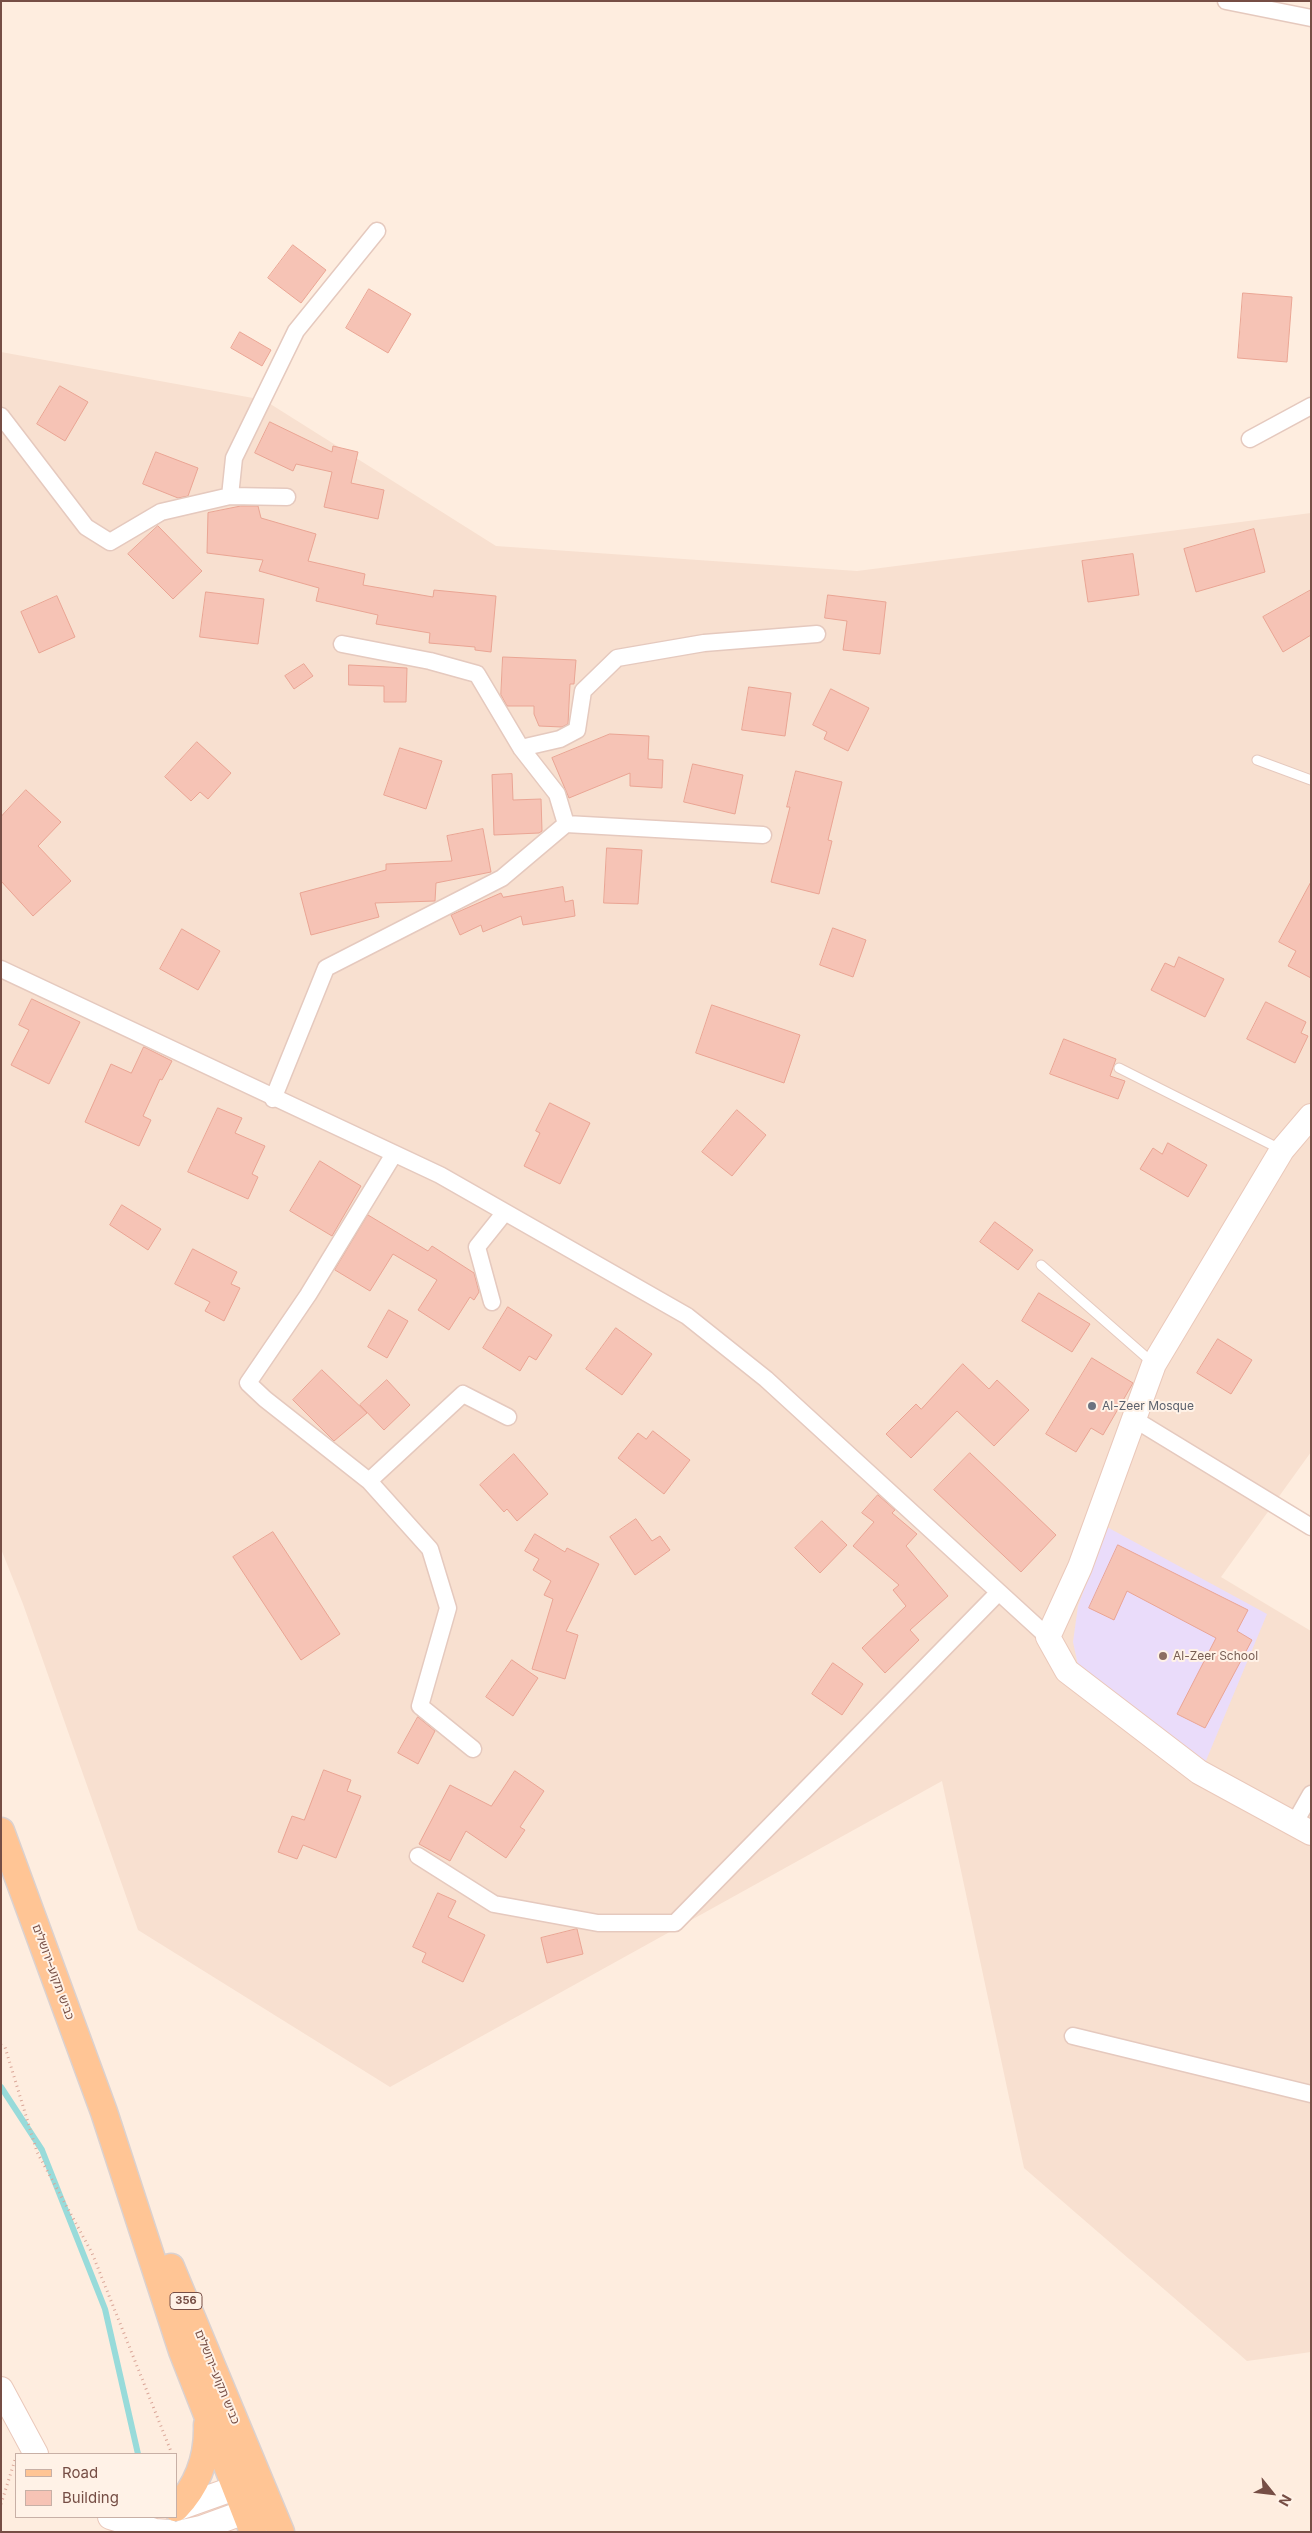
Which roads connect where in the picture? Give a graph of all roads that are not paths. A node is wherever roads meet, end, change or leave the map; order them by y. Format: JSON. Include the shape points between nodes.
{"nodes":[{"id":1,"x":1226,"y":1,"type":"edge"},
{"id":2,"x":1311,"y":18,"type":"edge"},
{"id":3,"x":377,"y":231,"type":"dead end"},
{"id":4,"x":1311,"y":406,"type":"edge"},
{"id":5,"x":1,"y":416,"type":"edge"},
{"id":6,"x":1250,"y":439,"type":"dead end"},
{"id":7,"x":230,"y":496,"type":"junction"},
{"id":8,"x":287,"y":497,"type":"dead end"},
{"id":9,"x":817,"y":634,"type":"dead end"},
{"id":10,"x":342,"y":644,"type":"dead end"},
{"id":11,"x":521,"y":748,"type":"junction"},
{"id":12,"x":1257,"y":760,"type":"dead end"},
{"id":13,"x":1311,"y":780,"type":"edge"},
{"id":14,"x":566,"y":824,"type":"junction"},
{"id":15,"x":763,"y":835,"type":"dead end"},
{"id":16,"x":1,"y":969,"type":"edge"},
{"id":17,"x":1119,"y":1068,"type":"dead end"},
{"id":18,"x":273,"y":1099,"type":"junction"},
{"id":19,"x":1311,"y":1116,"type":"edge"},
{"id":20,"x":1282,"y":1150,"type":"junction"},
{"id":21,"x":394,"y":1154,"type":"junction"},
{"id":22,"x":505,"y":1212,"type":"junction"},
{"id":23,"x":1041,"y":1264,"type":"dead end"},
{"id":24,"x":492,"y":1302,"type":"dead end"},
{"id":25,"x":1154,"y":1364,"type":"junction"},
{"id":26,"x":508,"y":1417,"type":"dead end"},
{"id":27,"x":1134,"y":1419,"type":"junction"},
{"id":28,"x":369,"y":1482,"type":"junction"},
{"id":29,"x":1311,"y":1527,"type":"edge"},
{"id":30,"x":1000,"y":1592,"type":"junction"},
{"id":31,"x":1048,"y":1637,"type":"junction"},
{"id":32,"x":473,"y":1749,"type":"dead end"},
{"id":33,"x":1311,"y":1794,"type":"edge"},
{"id":34,"x":1302,"y":1829,"type":"edge"},
{"id":35,"x":1,"y":1831,"type":"edge"},
{"id":36,"x":418,"y":1856,"type":"dead end"},
{"id":37,"x":1073,"y":2036,"type":"dead end"},
{"id":38,"x":1311,"y":2094,"type":"edge"},
{"id":39,"x":104,"y":2112,"type":"junction"},
{"id":40,"x":1,"y":2389,"type":"edge"},
{"id":41,"x":207,"y":2414,"type":"junction"},
{"id":42,"x":35,"y":2453,"type":"edge"},
{"id":43,"x":235,"y":2488,"type":"junction"},
{"id":44,"x":264,"y":2491,"type":"junction"},
{"id":45,"x":178,"y":2506,"type":"edge"},
{"id":46,"x":178,"y":2507,"type":"edge"},
{"id":47,"x":140,"y":2518,"type":"edge"},
{"id":48,"x":118,"y":2520,"type":"edge"},
{"id":49,"x":249,"y":2522,"type":"edge"},
{"id":50,"x":169,"y":2532,"type":"edge"},
{"id":51,"x":183,"y":2532,"type":"edge"},
{"id":52,"x":281,"y":2532,"type":"edge"}],
"edges":[{"from":1,"to":2,"type":"street"},
{"from":3,"to":7,"type":"street","via":[[296,331],[234,458]]},
{"from":4,"to":6,"type":"street"},
{"from":5,"to":7,"type":"street","via":[[86,527],[110,542],[161,512]]},
{"from":7,"to":8,"type":"street"},
{"from":9,"to":11,"type":"street","via":[[704,643],[617,658],[583,690],[577,730]]},
{"from":10,"to":11,"type":"street","via":[[477,674]]},
{"from":11,"to":14,"type":"street","via":[[557,794]]},
{"from":12,"to":13,"type":"lane"},
{"from":14,"to":15,"type":"street"},
{"from":14,"to":18,"type":"street","via":[[502,878],[326,968]]},
{"from":16,"to":18,"type":"street"},
{"from":17,"to":20,"type":"lane"},
{"from":18,"to":21,"type":"street"},
{"from":19,"to":20,"type":"street"},
{"from":20,"to":25,"type":"street"},
{"from":21,"to":22,"type":"street","via":[[440,1175]]},
{"from":21,"to":28,"type":"street","via":[[308,1295],[248,1383]]},
{"from":22,"to":24,"type":"street","via":[[477,1247]]},
{"from":22,"to":30,"type":"street","via":[[687,1316],[766,1379]]},
{"from":23,"to":25,"type":"lane"},
{"from":25,"to":27,"type":"street"},
{"from":26,"to":28,"type":"street","via":[[463,1394]]},
{"from":27,"to":29,"type":"street"},
{"from":27,"to":31,"type":"street","via":[[1080,1567]]},
{"from":28,"to":32,"type":"street","via":[[430,1549],[448,1608],[420,1706]]},
{"from":30,"to":31,"type":"street"},
{"from":30,"to":36,"type":"street","via":[[675,1923],[598,1923],[494,1904]]},
{"from":31,"to":34,"type":"street","via":[[1067,1671],[1199,1772]]},
{"from":33,"to":34,"type":"street"},
{"from":35,"to":39,"type":"main road","name":"כביש תקוע–ירושלים","number":"356"},
{"from":37,"to":38,"type":"street"},
{"from":39,"to":41,"type":"main road","name":"כביש תקוע–ירושלים","number":"356","via":[[182,2351]]},
{"from":39,"to":44,"type":"main road","name":"כביש תקוע–ירושלים","number":"356"},
{"from":40,"to":42,"type":"street"},
{"from":41,"to":43,"type":"main road","name":"כביש תקוע–ירושלים","number":"356"},
{"from":41,"to":45,"type":"main road","via":[[208,2439],[199,2477],[190,2494]]},
{"from":43,"to":44,"type":"street"},
{"from":43,"to":46,"type":"street"},
{"from":43,"to":49,"type":"main road","name":"כביש תקוע–ירושלים","number":"356"},
{"from":44,"to":49,"type":"street"},
{"from":44,"to":52,"type":"main road","name":"כביש תקוע–ירושלים","number":"356"},
{"from":47,"to":48,"type":"street"},
{"from":48,"to":50,"type":"street"},
{"from":49,"to":51,"type":"street"}]}
